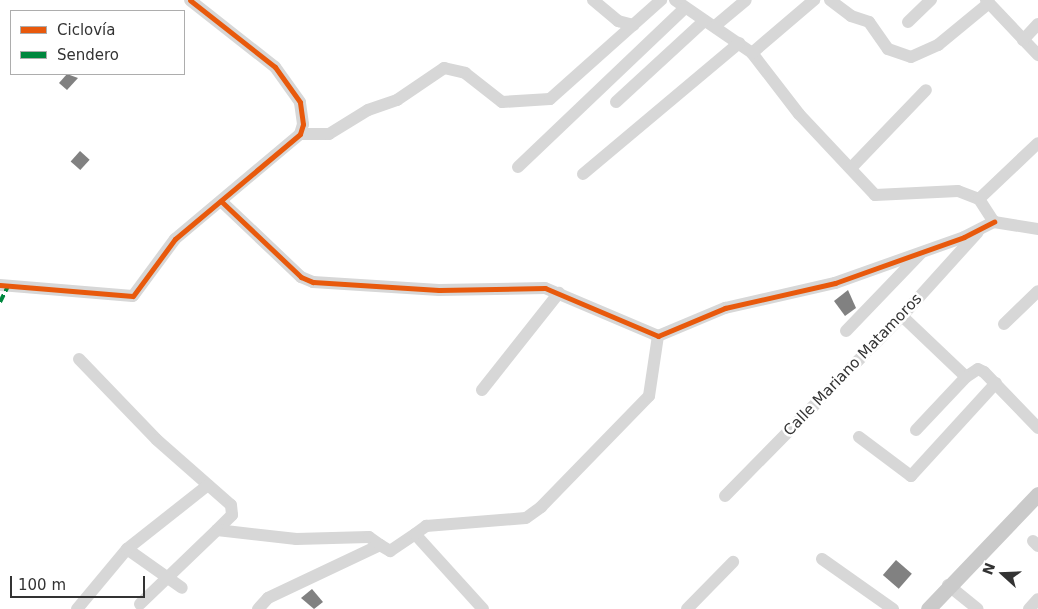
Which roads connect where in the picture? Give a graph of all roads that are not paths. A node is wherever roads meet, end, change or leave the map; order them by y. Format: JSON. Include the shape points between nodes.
{"nodes":[{"id":1,"x":190,"y":0,"type":"edge"},
{"id":2,"x":592,"y":0,"type":"edge"},
{"id":3,"x":661,"y":0,"type":"edge"},
{"id":4,"x":746,"y":0,"type":"edge"},
{"id":5,"x":814,"y":0,"type":"edge"},
{"id":6,"x":830,"y":0,"type":"edge"},
{"id":7,"x":931,"y":0,"type":"edge"},
{"id":8,"x":987,"y":2,"type":"edge"},
{"id":9,"x":680,"y":4,"type":"edge"},
{"id":10,"x":908,"y":22,"type":"dead end"},
{"id":11,"x":709,"y":24,"type":"junction"},
{"id":12,"x":1038,"y":24,"type":"edge"},
{"id":13,"x":633,"y":25,"type":"junction"},
{"id":14,"x":1023,"y":40,"type":"junction"},
{"id":15,"x":739,"y":43,"type":"junction"},
{"id":16,"x":752,"y":53,"type":"junction"},
{"id":17,"x":1038,"y":55,"type":"edge"},
{"id":18,"x":926,"y":90,"type":"dead end"},
{"id":19,"x":616,"y":102,"type":"dead end"},
{"id":20,"x":300,"y":134,"type":"junction"},
{"id":21,"x":1038,"y":143,"type":"edge"},
{"id":22,"x":518,"y":167,"type":"dead end"},
{"id":23,"x":851,"y":168,"type":"junction"},
{"id":24,"x":583,"y":174,"type":"dead end"},
{"id":25,"x":979,"y":199,"type":"junction"},
{"id":26,"x":222,"y":202,"type":"junction"},
{"id":27,"x":994,"y":222,"type":"junction"},
{"id":28,"x":978,"y":232,"type":"junction"},
{"id":29,"x":1035,"y":233,"type":"edge"},
{"id":30,"x":924,"y":250,"type":"junction"},
{"id":31,"x":0,"y":285,"type":"edge"},
{"id":32,"x":1038,"y":291,"type":"edge"},
{"id":33,"x":559,"y":293,"type":"junction"},
{"id":34,"x":902,"y":316,"type":"junction"},
{"id":35,"x":1004,"y":324,"type":"dead end"},
{"id":36,"x":846,"y":331,"type":"dead end"},
{"id":37,"x":658,"y":336,"type":"junction"},
{"id":38,"x":78,"y":359,"type":"dead end"},
{"id":39,"x":966,"y":377,"type":"junction"},
{"id":40,"x":996,"y":383,"type":"junction"},
{"id":41,"x":482,"y":390,"type":"dead end"},
{"id":42,"x":1038,"y":428,"type":"edge"},
{"id":43,"x":916,"y":430,"type":"dead end"},
{"id":44,"x":859,"y":437,"type":"dead end"},
{"id":45,"x":208,"y":485,"type":"junction"},
{"id":46,"x":1038,"y":494,"type":"edge"},
{"id":47,"x":724,"y":496,"type":"dead end"},
{"id":48,"x":217,"y":530,"type":"junction"},
{"id":49,"x":414,"y":534,"type":"junction"},
{"id":50,"x":380,"y":545,"type":"junction"},
{"id":51,"x":127,"y":549,"type":"junction"},
{"id":52,"x":822,"y":559,"type":"dead end"},
{"id":53,"x":733,"y":562,"type":"dead end"},
{"id":54,"x":168,"y":576,"type":"junction"},
{"id":55,"x":948,"y":585,"type":"junction"},
{"id":56,"x":182,"y":588,"type":"dead end"},
{"id":57,"x":1038,"y":599,"type":"edge"},
{"id":58,"x":140,"y":604,"type":"dead end"},
{"id":59,"x":77,"y":609,"type":"edge"},
{"id":60,"x":258,"y":609,"type":"edge"},
{"id":61,"x":482,"y":609,"type":"edge"},
{"id":62,"x":687,"y":609,"type":"edge"},
{"id":63,"x":892,"y":609,"type":"edge"},
{"id":64,"x":928,"y":609,"type":"edge"},
{"id":65,"x":978,"y":609,"type":"edge"},
{"id":66,"x":1029,"y":609,"type":"edge"}],
"edges":[{"from":1,"to":20,"type":"street","via":[[275,67],[300,102],[304,124]]},
{"from":2,"to":13,"type":"street","via":[[618,21]]},
{"from":3,"to":13,"type":"street"},
{"from":4,"to":11,"type":"street"},
{"from":5,"to":16,"type":"street"},
{"from":6,"to":8,"type":"street","via":[[851,16],[869,22],[888,49],[911,57],[938,45]]},
{"from":7,"to":10,"type":"street"},
{"from":8,"to":14,"type":"street"},
{"from":9,"to":11,"type":"street"},
{"from":9,"to":22,"type":"street"},
{"from":11,"to":15,"type":"street"},
{"from":11,"to":19,"type":"street"},
{"from":12,"to":14,"type":"street"},
{"from":13,"to":20,"type":"street","via":[[550,99],[502,102],[465,74],[444,68],[397,100],[368,110],[329,134]]},
{"from":14,"to":17,"type":"street"},
{"from":15,"to":16,"type":"street"},
{"from":15,"to":24,"type":"street"},
{"from":16,"to":23,"type":"street","via":[[799,114]]},
{"from":18,"to":23,"type":"street"},
{"from":20,"to":26,"type":"street"},
{"from":21,"to":25,"type":"street"},
{"from":23,"to":25,"type":"street","via":[[879,196],[958,191]]},
{"from":25,"to":27,"type":"street"},
{"from":26,"to":31,"type":"street","via":[[207,208],[175,239],[132,296]]},
{"from":26,"to":33,"type":"street","via":[[302,278],[313,282],[439,290],[545,288]]},
{"from":27,"to":28,"type":"street"},
{"from":27,"to":29,"type":"street"},
{"from":28,"to":30,"type":"street"},
{"from":28,"to":34,"type":"street","name":"Calle Mariano Matamoros"},
{"from":30,"to":36,"type":"street"},
{"from":30,"to":37,"type":"street","via":[[835,283],[725,308]]},
{"from":32,"to":35,"type":"street"},
{"from":33,"to":37,"type":"street"},
{"from":33,"to":41,"type":"street"},
{"from":34,"to":39,"type":"street"},
{"from":34,"to":47,"type":"street","name":"Calle Mariano Matamoros"},
{"from":37,"to":49,"type":"street","via":[[649,396],[541,507],[526,518],[426,526]]},
{"from":38,"to":45,"type":"street"},
{"from":39,"to":40,"type":"street","via":[[978,370]]},
{"from":39,"to":43,"type":"street"},
{"from":40,"to":42,"type":"street"},
{"from":40,"to":44,"type":"street","via":[[911,476]]},
{"from":45,"to":48,"type":"street","via":[[234,510]]},
{"from":45,"to":51,"type":"street"},
{"from":46,"to":55,"type":"main road"},
{"from":48,"to":50,"type":"street","via":[[296,539],[368,537]]},
{"from":48,"to":54,"type":"street"},
{"from":49,"to":50,"type":"street","via":[[390,551]]},
{"from":49,"to":61,"type":"street"},
{"from":50,"to":60,"type":"street","via":[[268,598]]},
{"from":51,"to":54,"type":"street"},
{"from":51,"to":59,"type":"street"},
{"from":52,"to":63,"type":"street"},
{"from":53,"to":62,"type":"street"},
{"from":54,"to":56,"type":"street"},
{"from":54,"to":58,"type":"street"},
{"from":55,"to":64,"type":"main road"},
{"from":55,"to":65,"type":"street"},
{"from":57,"to":66,"type":"street"}]}
